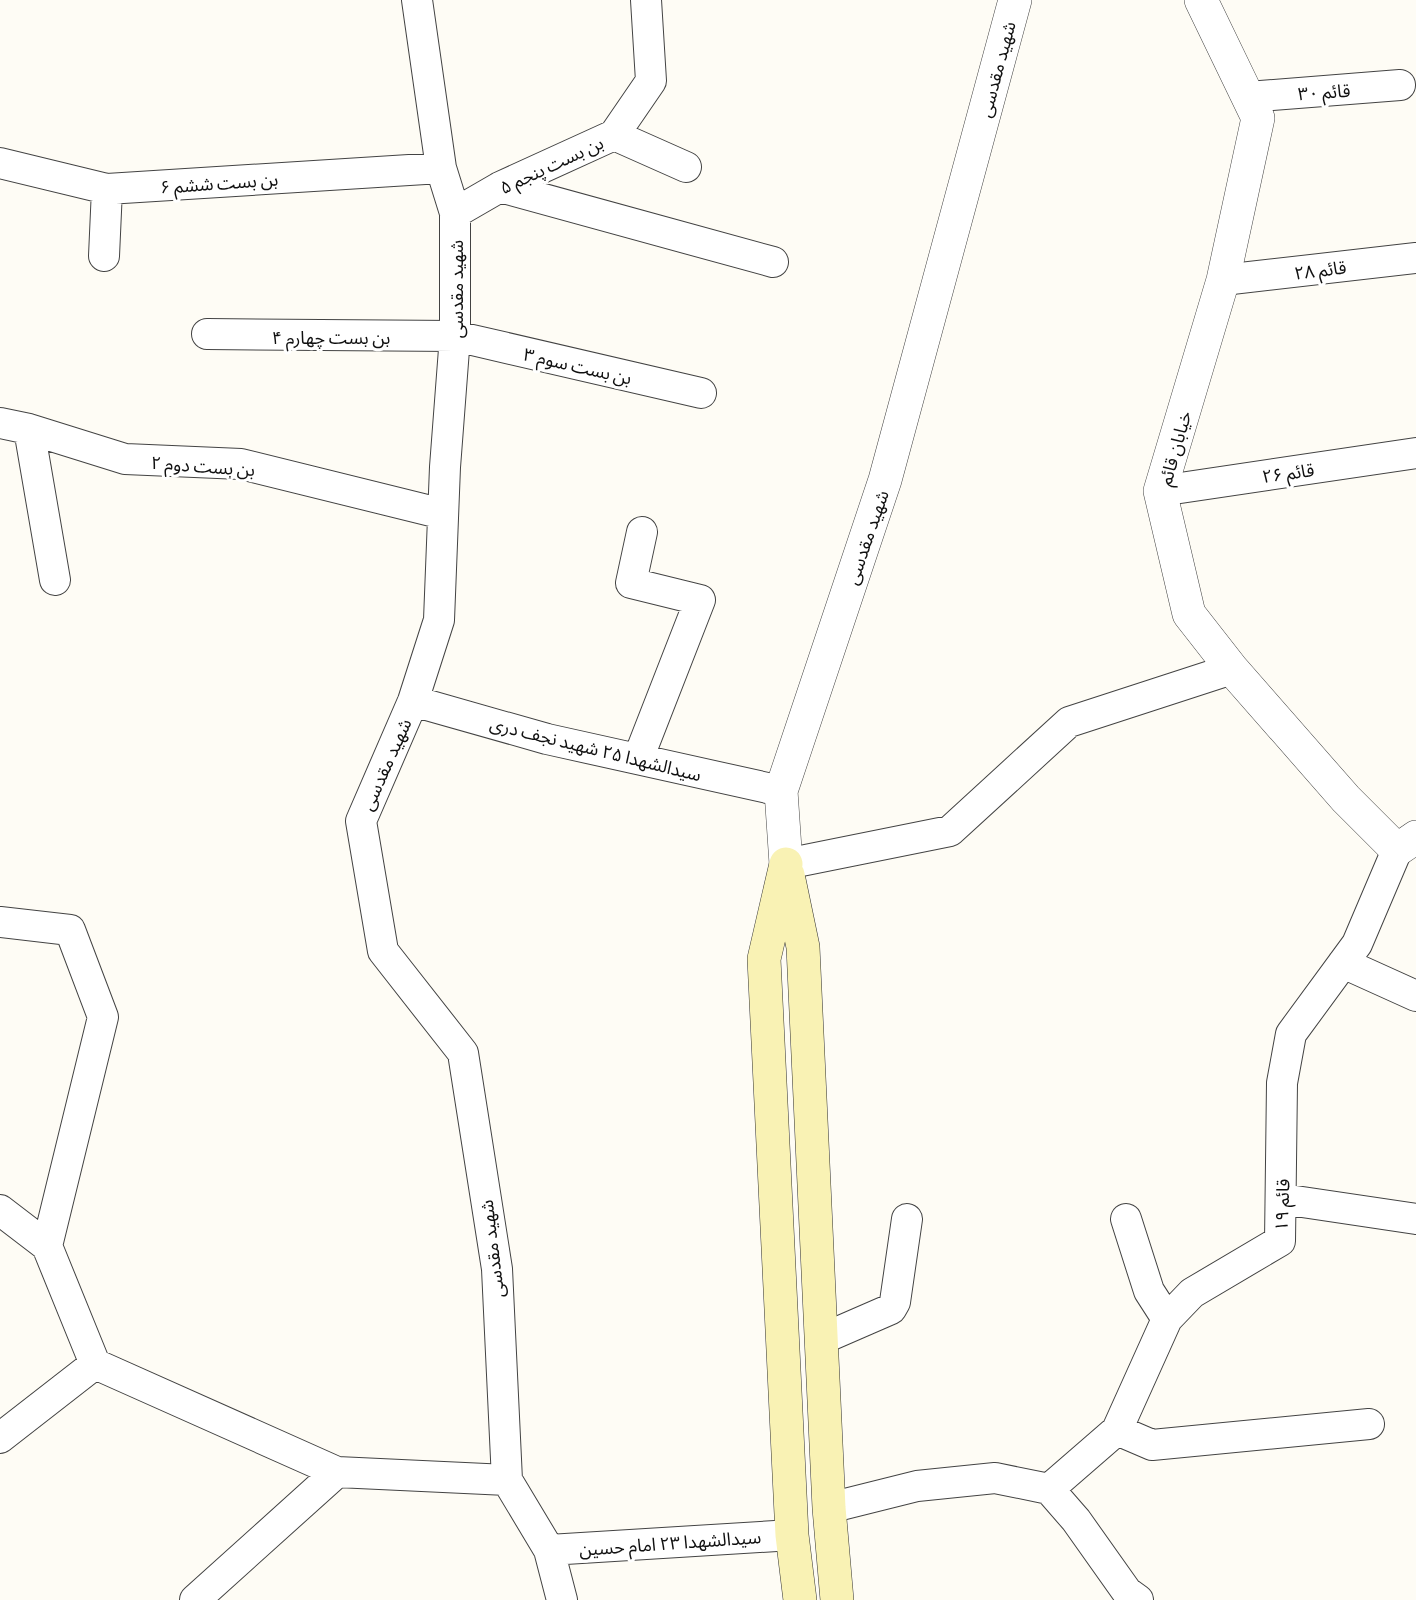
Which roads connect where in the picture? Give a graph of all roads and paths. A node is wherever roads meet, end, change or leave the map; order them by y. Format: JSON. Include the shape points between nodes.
{"nodes":[{"id":1,"x":417,"y":0,"type":"edge"},
{"id":2,"x":646,"y":0,"type":"edge"},
{"id":3,"x":1014,"y":0,"type":"edge"},
{"id":4,"x":1201,"y":0,"type":"edge"},
{"id":5,"x":1400,"y":85,"type":"dead end"},
{"id":6,"x":1248,"y":97,"type":"junction"},
{"id":7,"x":614,"y":135,"type":"junction"},
{"id":8,"x":0,"y":163,"type":"edge"},
{"id":9,"x":686,"y":167,"type":"dead end"},
{"id":10,"x":441,"y":168,"type":"junction"},
{"id":11,"x":500,"y":188,"type":"junction"},
{"id":12,"x":107,"y":189,"type":"junction"},
{"id":13,"x":455,"y":213,"type":"junction"},
{"id":14,"x":104,"y":256,"type":"dead end"},
{"id":15,"x":1416,"y":258,"type":"edge"},
{"id":16,"x":772,"y":262,"type":"dead end"},
{"id":17,"x":1223,"y":280,"type":"junction"},
{"id":18,"x":207,"y":334,"type":"dead end"},
{"id":19,"x":455,"y":336,"type":"junction"},
{"id":20,"x":701,"y":393,"type":"dead end"},
{"id":21,"x":0,"y":423,"type":"edge"},
{"id":22,"x":29,"y":429,"type":"junction"},
{"id":23,"x":1416,"y":453,"type":"edge"},
{"id":24,"x":1160,"y":491,"type":"junction"},
{"id":25,"x":443,"y":514,"type":"junction"},
{"id":26,"x":642,"y":532,"type":"dead end"},
{"id":27,"x":55,"y":580,"type":"dead end"},
{"id":28,"x":1232,"y":669,"type":"junction"},
{"id":29,"x":413,"y":701,"type":"junction"},
{"id":30,"x":638,"y":759,"type":"junction"},
{"id":31,"x":781,"y":791,"type":"junction"},
{"id":32,"x":1406,"y":843,"type":"edge"},
{"id":33,"x":786,"y":864,"type":"junction"},
{"id":34,"x":0,"y":922,"type":"edge"},
{"id":35,"x":1343,"y":963,"type":"junction"},
{"id":36,"x":1416,"y":996,"type":"edge"},
{"id":37,"x":1282,"y":1199,"type":"junction"},
{"id":38,"x":0,"y":1210,"type":"edge"},
{"id":39,"x":906,"y":1219,"type":"dead end"},
{"id":40,"x":1126,"y":1219,"type":"dead end"},
{"id":41,"x":1416,"y":1219,"type":"edge"},
{"id":42,"x":47,"y":1246,"type":"junction"},
{"id":43,"x":1167,"y":1319,"type":"junction"},
{"id":44,"x":822,"y":1339,"type":"junction"},
{"id":45,"x":95,"y":1364,"type":"junction"},
{"id":46,"x":1369,"y":1424,"type":"dead end"},
{"id":47,"x":1117,"y":1430,"type":"junction"},
{"id":48,"x":0,"y":1438,"type":"edge"},
{"id":49,"x":337,"y":1472,"type":"junction"},
{"id":50,"x":507,"y":1480,"type":"junction"},
{"id":51,"x":1049,"y":1489,"type":"junction"},
{"id":52,"x":829,"y":1508,"type":"junction"},
{"id":53,"x":792,"y":1535,"type":"junction"},
{"id":54,"x":549,"y":1550,"type":"junction"},
{"id":55,"x":1126,"y":1597,"type":"edge"},
{"id":56,"x":195,"y":1600,"type":"edge"},
{"id":57,"x":562,"y":1600,"type":"edge"},
{"id":58,"x":800,"y":1600,"type":"edge"},
{"id":59,"x":837,"y":1600,"type":"edge"}],
"edges":[{"from":1,"to":10,"type":"street","name":"شهید مقدسی"},
{"from":2,"to":7,"type":"street","name":"بن بست پنجم ۵","via":[[651,81]]},
{"from":3,"to":31,"type":"street","name":"شهید مقدسی","via":[[885,480]]},
{"from":4,"to":6,"type":"street","name":"خیابان قائم"},
{"from":5,"to":6,"type":"street","name":"قائم ۳۰"},
{"from":6,"to":17,"type":"street","name":"خیابان قائم","via":[[1258,118]]},
{"from":7,"to":9,"type":"street"},
{"from":7,"to":11,"type":"street","name":"بن بست پنجم ۵"},
{"from":8,"to":12,"type":"street","name":"بن بست ششم ۶"},
{"from":10,"to":12,"type":"street","name":"بن بست ششم ۶"},
{"from":10,"to":13,"type":"street","name":"شهید مقدسی"},
{"from":11,"to":13,"type":"street","name":"بن بست پنجم ۵"},
{"from":11,"to":16,"type":"street"},
{"from":12,"to":14,"type":"street"},
{"from":13,"to":19,"type":"street","name":"شهید مقدسی"},
{"from":15,"to":17,"type":"street","name":"قائم ۲۸"},
{"from":17,"to":24,"type":"street","name":"خیابان قائم"},
{"from":18,"to":19,"type":"street","name":"بن بست چهارم ۴"},
{"from":19,"to":20,"type":"street","name":"بن بست سوم ۳"},
{"from":19,"to":25,"type":"street","name":"شهید مقدسی"},
{"from":21,"to":22,"type":"street","name":"بن بست دوم ۲"},
{"from":22,"to":25,"type":"street","name":"بن بست دوم ۲","via":[[124,459],[241,464]]},
{"from":22,"to":27,"type":"street"},
{"from":23,"to":24,"type":"street","name":"قائم ۲۶"},
{"from":24,"to":28,"type":"street","name":"خیابان قائم","via":[[1190,614]]},
{"from":25,"to":29,"type":"street","name":"شهید مقدسی","via":[[439,620]]},
{"from":26,"to":30,"type":"street","via":[[631,583],[700,600]]},
{"from":28,"to":32,"type":"street","name":"خیابان قائم","via":[[1346,799]]},
{"from":28,"to":33,"type":"street","via":[[1069,722],[950,831]]},
{"from":29,"to":30,"type":"street","name":"سیدالشهدا ۲۵ شهید نجف دری","via":[[547,739]]},
{"from":29,"to":50,"type":"street","name":"شهید مقدسی","via":[[361,821],[383,951],[463,1053],[497,1269]]},
{"from":30,"to":31,"type":"street","name":"سیدالشهدا ۲۵ شهید نجف دری"},
{"from":31,"to":33,"type":"street","name":"شهید مقدسی"},
{"from":32,"to":35,"type":"street","name":"قائم ۱۹","via":[[1357,944]]},
{"from":33,"to":44,"type":"main road","name":"شهید مقدسی","via":[[802,947]]},
{"from":33,"to":53,"type":"main road","name":"شهید مقدسی","via":[[764,959]]},
{"from":34,"to":42,"type":"street","via":[[70,930],[103,1017]]},
{"from":35,"to":36,"type":"street"},
{"from":35,"to":37,"type":"street","name":"قائم ۱۹","via":[[1292,1034],[1282,1083]]},
{"from":37,"to":41,"type":"street"},
{"from":37,"to":43,"type":"street","name":"قائم ۱۹","via":[[1280,1240],[1192,1293]]},
{"from":38,"to":42,"type":"street"},
{"from":39,"to":44,"type":"street","via":[[891,1309]]},
{"from":40,"to":43,"type":"street","via":[[1149,1291]]},
{"from":42,"to":45,"type":"street"},
{"from":43,"to":47,"type":"street","name":"قائم ۱۹"},
{"from":44,"to":52,"type":"main road","name":"شهید مقدسی"},
{"from":45,"to":48,"type":"street"},
{"from":45,"to":49,"type":"street"},
{"from":46,"to":47,"type":"street","via":[[1152,1445]]},
{"from":47,"to":51,"type":"street","name":"قائم ۱۹"},
{"from":49,"to":50,"type":"street"},
{"from":49,"to":56,"type":"street"},
{"from":50,"to":54,"type":"street","name":"شهید مقدسی"},
{"from":51,"to":52,"type":"street","via":[[994,1479],[916,1486]]},
{"from":51,"to":55,"type":"street","via":[[1076,1520]]},
{"from":52,"to":59,"type":"main road","name":"شهید مقدسی"},
{"from":53,"to":54,"type":"street","name":"سیدالشهدا ۲۳ امام حسین"},
{"from":53,"to":58,"type":"main road","name":"شهید مقدسی"},
{"from":54,"to":57,"type":"street","name":"شهید مقدسی"}]}
